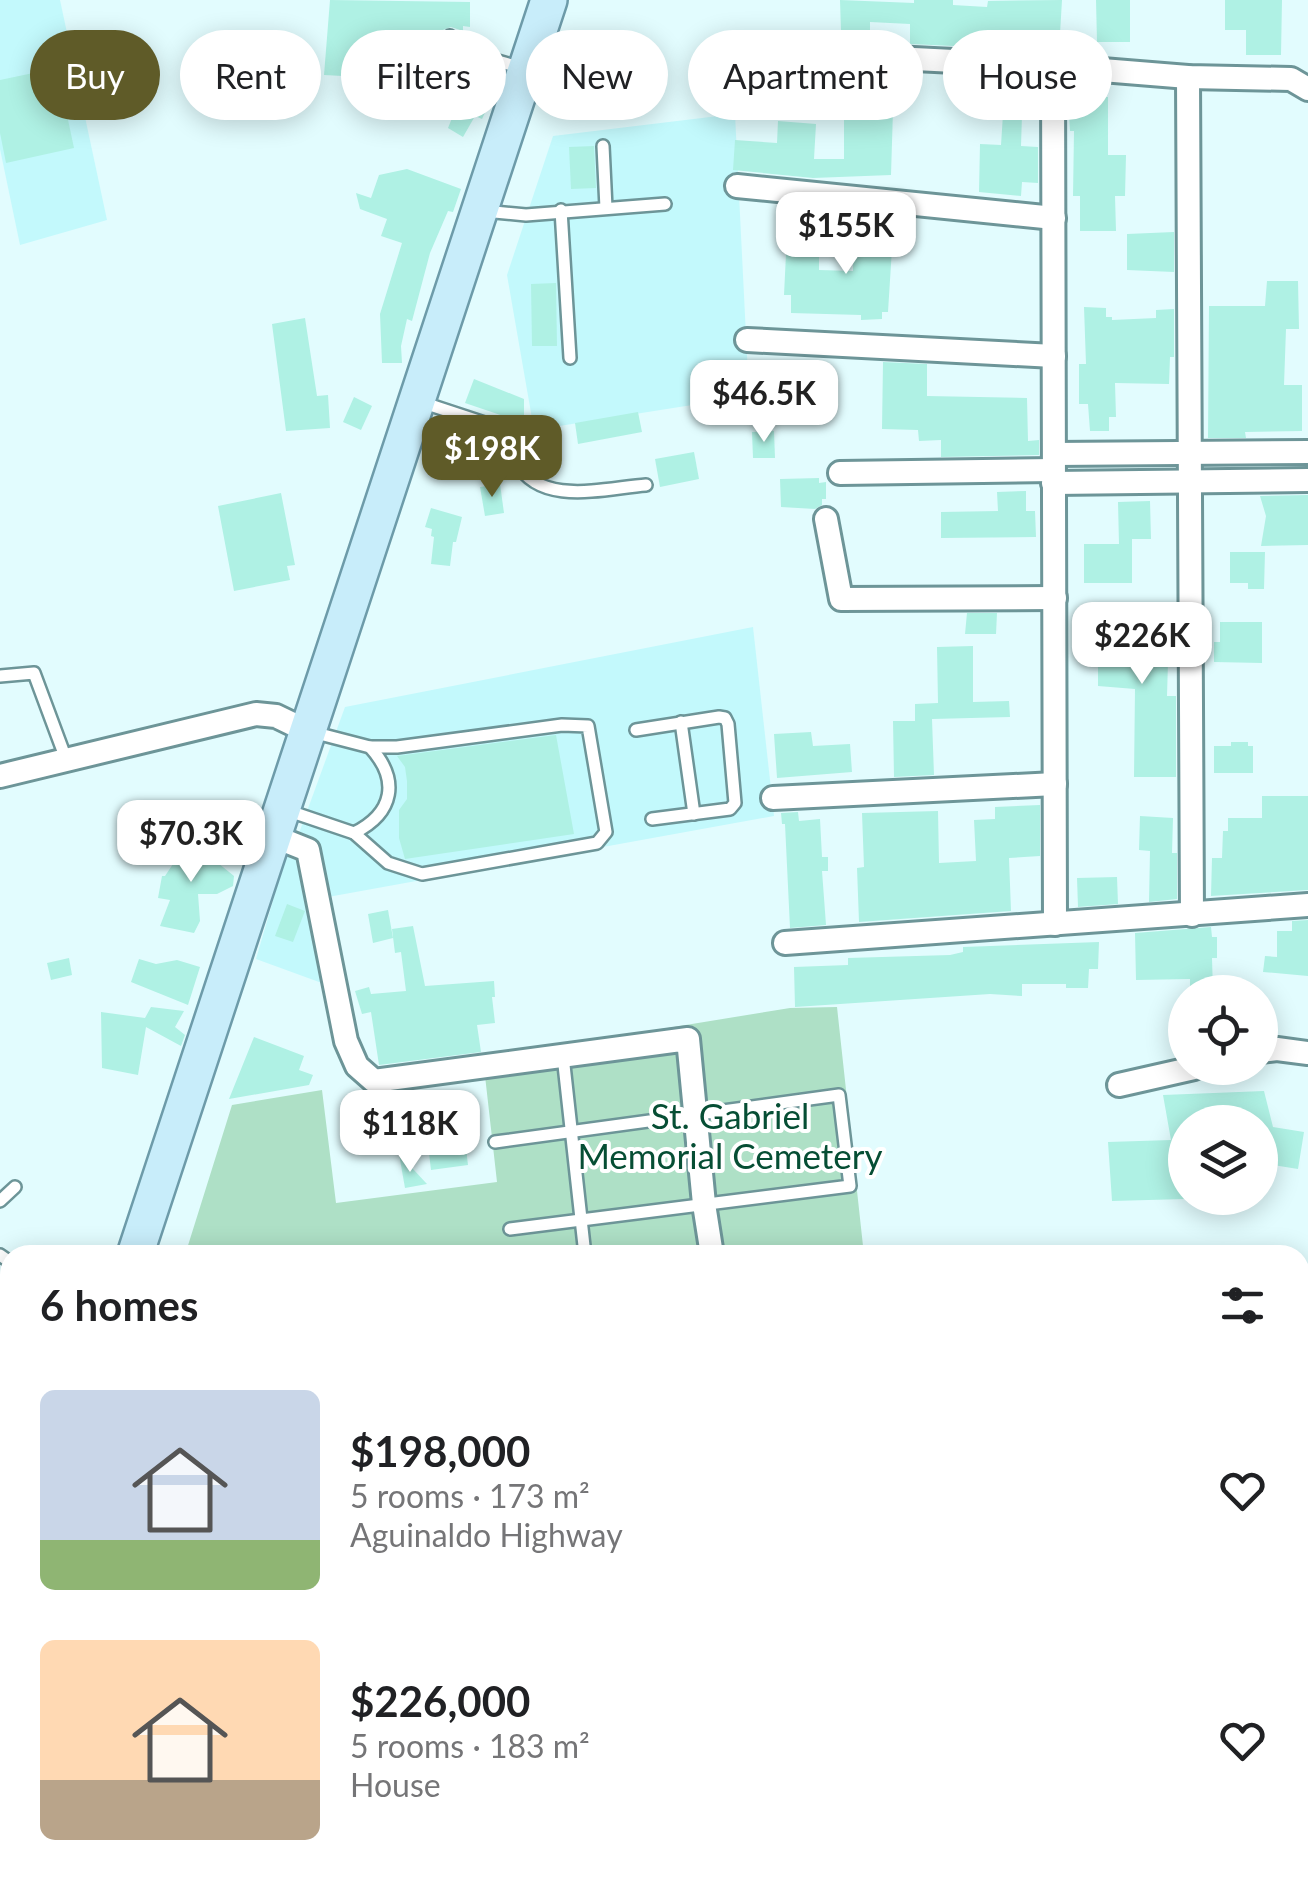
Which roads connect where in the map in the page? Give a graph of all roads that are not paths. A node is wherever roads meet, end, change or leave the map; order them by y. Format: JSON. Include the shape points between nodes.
{"nodes":[{"id":1,"x":549,"y":0,"type":"edge"},
{"id":2,"x":539,"y":30,"type":"edge"},
{"id":3,"x":506,"y":63,"type":"edge"},
{"id":4,"x":526,"y":69,"type":"joint"},
{"id":5,"x":1112,"y":71,"type":"edge"},
{"id":6,"x":1188,"y":77,"type":"junction"},
{"id":7,"x":1308,"y":88,"type":"edge"},
{"id":8,"x":1054,"y":120,"type":"edge"},
{"id":9,"x":602,"y":146,"type":"dead end"},
{"id":10,"x":737,"y":186,"type":"dead end"},
{"id":11,"x":664,"y":204,"type":"dead end"},
{"id":12,"x":606,"y":208,"type":"junction"},
{"id":13,"x":480,"y":210,"type":"junction"},
{"id":14,"x":562,"y":210,"type":"junction"},
{"id":15,"x":1054,"y":218,"type":"junction"},
{"id":16,"x":746,"y":340,"type":"dead end"},
{"id":17,"x":1054,"y":356,"type":"junction"},
{"id":18,"x":570,"y":358,"type":"dead end"},
{"id":19,"x":416,"y":401,"type":"junction"},
{"id":20,"x":1308,"y":452,"type":"edge"},
{"id":21,"x":1188,"y":453,"type":"junction"},
{"id":22,"x":1054,"y":469,"type":"junction"},
{"id":23,"x":840,"y":473,"type":"dead end"},
{"id":24,"x":1308,"y":480,"type":"edge"},
{"id":25,"x":1189,"y":481,"type":"junction"},
{"id":26,"x":646,"y":485,"type":"dead end"},
{"id":27,"x":826,"y":519,"type":"dead end"},
{"id":28,"x":1054,"y":598,"type":"junction"},
{"id":29,"x":0,"y":676,"type":"edge"},
{"id":30,"x":682,"y":722,"type":"junction"},
{"id":31,"x":636,"y":730,"type":"dead end"},
{"id":32,"x":307,"y":732,"type":"junction"},
{"id":33,"x":370,"y":746,"type":"junction"},
{"id":34,"x":66,"y":759,"type":"junction"},
{"id":35,"x":0,"y":776,"type":"edge"},
{"id":36,"x":1055,"y":784,"type":"junction"},
{"id":37,"x":773,"y":798,"type":"dead end"},
{"id":38,"x":694,"y":814,"type":"junction"},
{"id":39,"x":652,"y":819,"type":"dead end"},
{"id":40,"x":278,"y":822,"type":"junction"},
{"id":41,"x":354,"y":833,"type":"junction"},
{"id":42,"x":1308,"y":906,"type":"edge"},
{"id":43,"x":1192,"y":914,"type":"junction"},
{"id":44,"x":1055,"y":924,"type":"junction"},
{"id":45,"x":785,"y":943,"type":"dead end"},
{"id":46,"x":1278,"y":1049,"type":"edge"},
{"id":47,"x":1308,"y":1053,"type":"edge"},
{"id":48,"x":563,"y":1056,"type":"junction"},
{"id":49,"x":1168,"y":1074,"type":"edge"},
{"id":50,"x":1118,"y":1085,"type":"dead end"},
{"id":51,"x":695,"y":1114,"type":"junction"},
{"id":52,"x":572,"y":1132,"type":"junction"},
{"id":53,"x":495,"y":1142,"type":"dead end"},
{"id":54,"x":15,"y":1186,"type":"dead end"},
{"id":55,"x":0,"y":1201,"type":"edge"},
{"id":56,"x":704,"y":1204,"type":"junction"},
{"id":57,"x":581,"y":1220,"type":"junction"},
{"id":58,"x":510,"y":1229,"type":"dead end"},
{"id":59,"x":137,"y":1245,"type":"edge"},
{"id":60,"x":584,"y":1245,"type":"edge"},
{"id":61,"x":710,"y":1245,"type":"edge"}],
"edges":[{"from":1,"to":2,"type":"main road"},
{"from":3,"to":4,"type":"lane"},
{"from":4,"to":13,"type":"main road"},
{"from":5,"to":6,"type":"street"},
{"from":6,"to":7,"type":"street","via":[[1291,78]]},
{"from":6,"to":21,"type":"street"},
{"from":8,"to":15,"type":"street"},
{"from":9,"to":12,"type":"lane"},
{"from":10,"to":15,"type":"street"},
{"from":11,"to":12,"type":"lane"},
{"from":12,"to":14,"type":"lane"},
{"from":13,"to":14,"type":"lane"},
{"from":13,"to":19,"type":"main road"},
{"from":14,"to":18,"type":"lane"},
{"from":15,"to":17,"type":"street"},
{"from":16,"to":17,"type":"street"},
{"from":17,"to":22,"type":"street"},
{"from":19,"to":26,"type":"lane","via":[[503,429],[524,473],[554,492]]},
{"from":19,"to":32,"type":"main road"},
{"from":20,"to":21,"type":"street"},
{"from":21,"to":22,"type":"street"},
{"from":21,"to":25,"type":"street"},
{"from":22,"to":23,"type":"street"},
{"from":22,"to":25,"type":"street"},
{"from":22,"to":28,"type":"street"},
{"from":24,"to":25,"type":"street"},
{"from":25,"to":43,"type":"street"},
{"from":27,"to":28,"type":"street","via":[[841,599]]},
{"from":28,"to":36,"type":"street"},
{"from":29,"to":34,"type":"lane","via":[[34,673]]},
{"from":30,"to":31,"type":"lane"},
{"from":30,"to":38,"type":"lane"},
{"from":30,"to":38,"type":"lane","via":[[725,718],[730,737],[735,803]]},
{"from":32,"to":33,"type":"lane"},
{"from":32,"to":34,"type":"street","via":[[256,714]]},
{"from":32,"to":40,"type":"main road"},
{"from":33,"to":41,"type":"lane","via":[[389,777],[389,795],[382,812]]},
{"from":33,"to":41,"type":"lane","via":[[588,726],[606,832],[597,842],[422,874],[388,863]]},
{"from":34,"to":35,"type":"street"},
{"from":36,"to":37,"type":"street"},
{"from":36,"to":44,"type":"street"},
{"from":38,"to":39,"type":"lane"},
{"from":40,"to":41,"type":"lane"},
{"from":40,"to":48,"type":"street","via":[[308,850],[346,1041],[357,1066],[374,1081]]},
{"from":40,"to":59,"type":"main road"},
{"from":42,"to":43,"type":"street"},
{"from":43,"to":44,"type":"street"},
{"from":44,"to":45,"type":"street"},
{"from":46,"to":47,"type":"street"},
{"from":48,"to":51,"type":"street","via":[[688,1039]]},
{"from":48,"to":52,"type":"lane"},
{"from":49,"to":50,"type":"street"},
{"from":51,"to":52,"type":"lane"},
{"from":51,"to":56,"type":"street"},
{"from":51,"to":56,"type":"lane","via":[[839,1095],[850,1186]]},
{"from":52,"to":53,"type":"lane"},
{"from":52,"to":57,"type":"lane"},
{"from":54,"to":55,"type":"lane"},
{"from":56,"to":57,"type":"lane"},
{"from":56,"to":61,"type":"street"},
{"from":57,"to":58,"type":"lane"},
{"from":57,"to":60,"type":"lane"}]}
